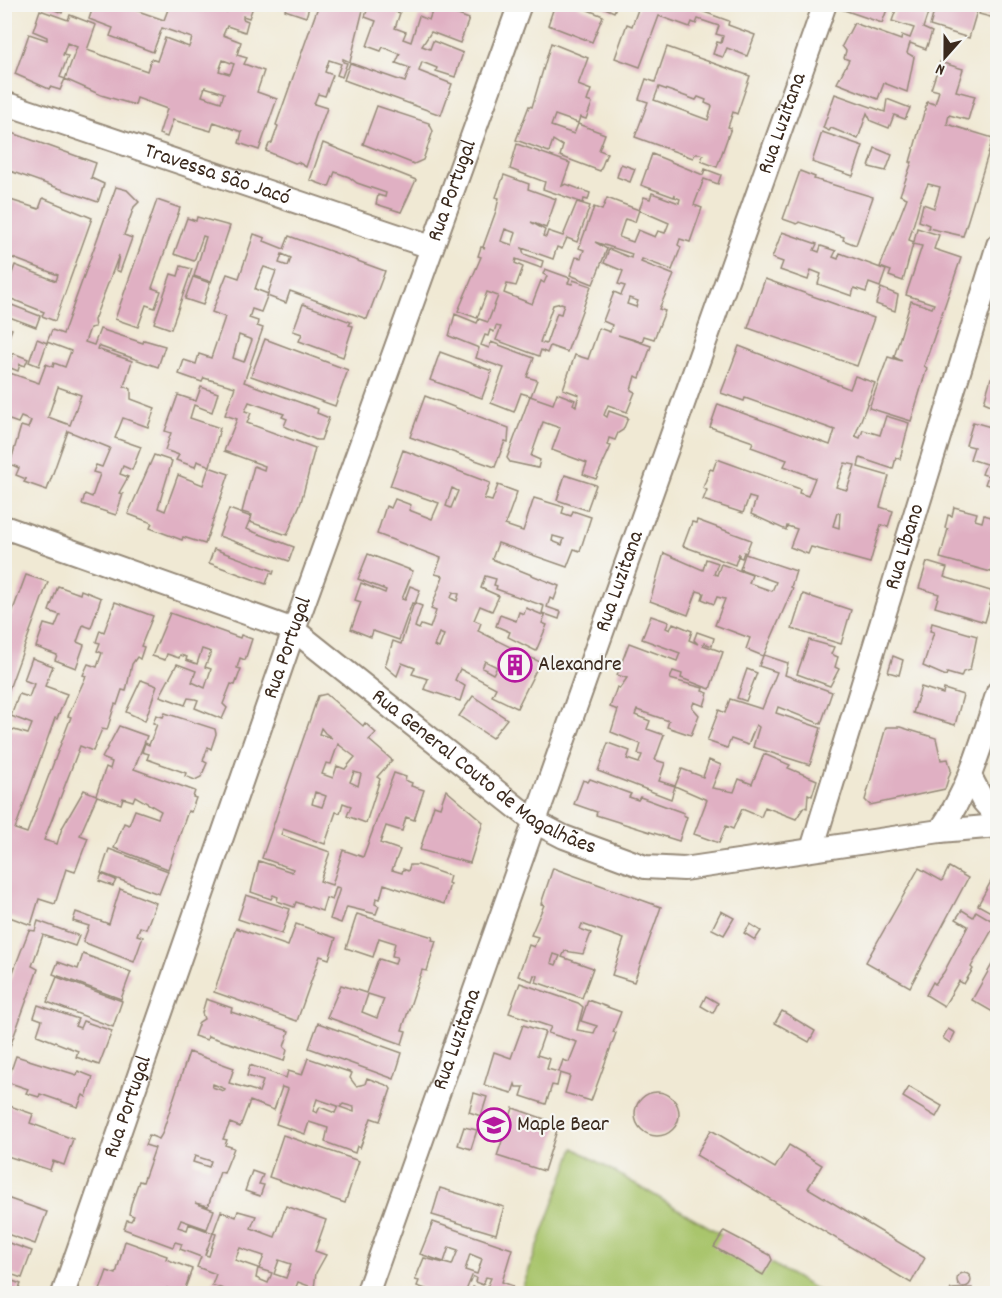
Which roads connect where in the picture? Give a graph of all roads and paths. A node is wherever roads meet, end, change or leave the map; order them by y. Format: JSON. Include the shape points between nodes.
{"nodes":[{"id":1,"x":520,"y":4,"type":"edge"},
{"id":2,"x":825,"y":4,"type":"edge"},
{"id":3,"x":4,"y":103,"type":"edge"},
{"id":4,"x":998,"y":245,"type":"edge"},
{"id":5,"x":431,"y":247,"type":"junction"},
{"id":6,"x":4,"y":527,"type":"edge"},
{"id":7,"x":294,"y":630,"type":"junction"},
{"id":8,"x":998,"y":692,"type":"edge"},
{"id":9,"x":971,"y":778,"type":"junction"},
{"id":10,"x":998,"y":818,"type":"edge"},
{"id":11,"x":535,"y":822,"type":"junction"},
{"id":12,"x":998,"y":826,"type":"edge"},
{"id":13,"x":940,"y":831,"type":"junction"},
{"id":14,"x":812,"y":849,"type":"junction"},
{"id":15,"x":63,"y":1293,"type":"edge"},
{"id":16,"x":367,"y":1293,"type":"edge"}],
"edges":[{"from":1,"to":5,"type":"street","name":"Rua Portugal"},
{"from":2,"to":11,"type":"street","name":"Rua Luzitana"},
{"from":3,"to":5,"type":"street","name":"Travessa São Jacó"},
{"from":4,"to":14,"type":"street","name":"Rua Líbano"},
{"from":5,"to":7,"type":"street","name":"Rua Portugal"},
{"from":6,"to":7,"type":"street","name":"Rua General Couto de Magalhães"},
{"from":7,"to":11,"type":"street","name":"Rua General Couto de Magalhães"},
{"from":7,"to":15,"type":"street","name":"Rua Portugal"},
{"from":8,"to":9,"type":"street"},
{"from":9,"to":10,"type":"street"},
{"from":9,"to":13,"type":"street"},
{"from":11,"to":14,"type":"street","name":"Rua General Couto de Magalhães","via":[[645,867],[684,869]]},
{"from":11,"to":16,"type":"street","name":"Rua Luzitana"},
{"from":12,"to":13,"type":"street","name":"Rua General Couto de Magalhães"},
{"from":13,"to":14,"type":"street","name":"Rua General Couto de Magalhães"}]}
